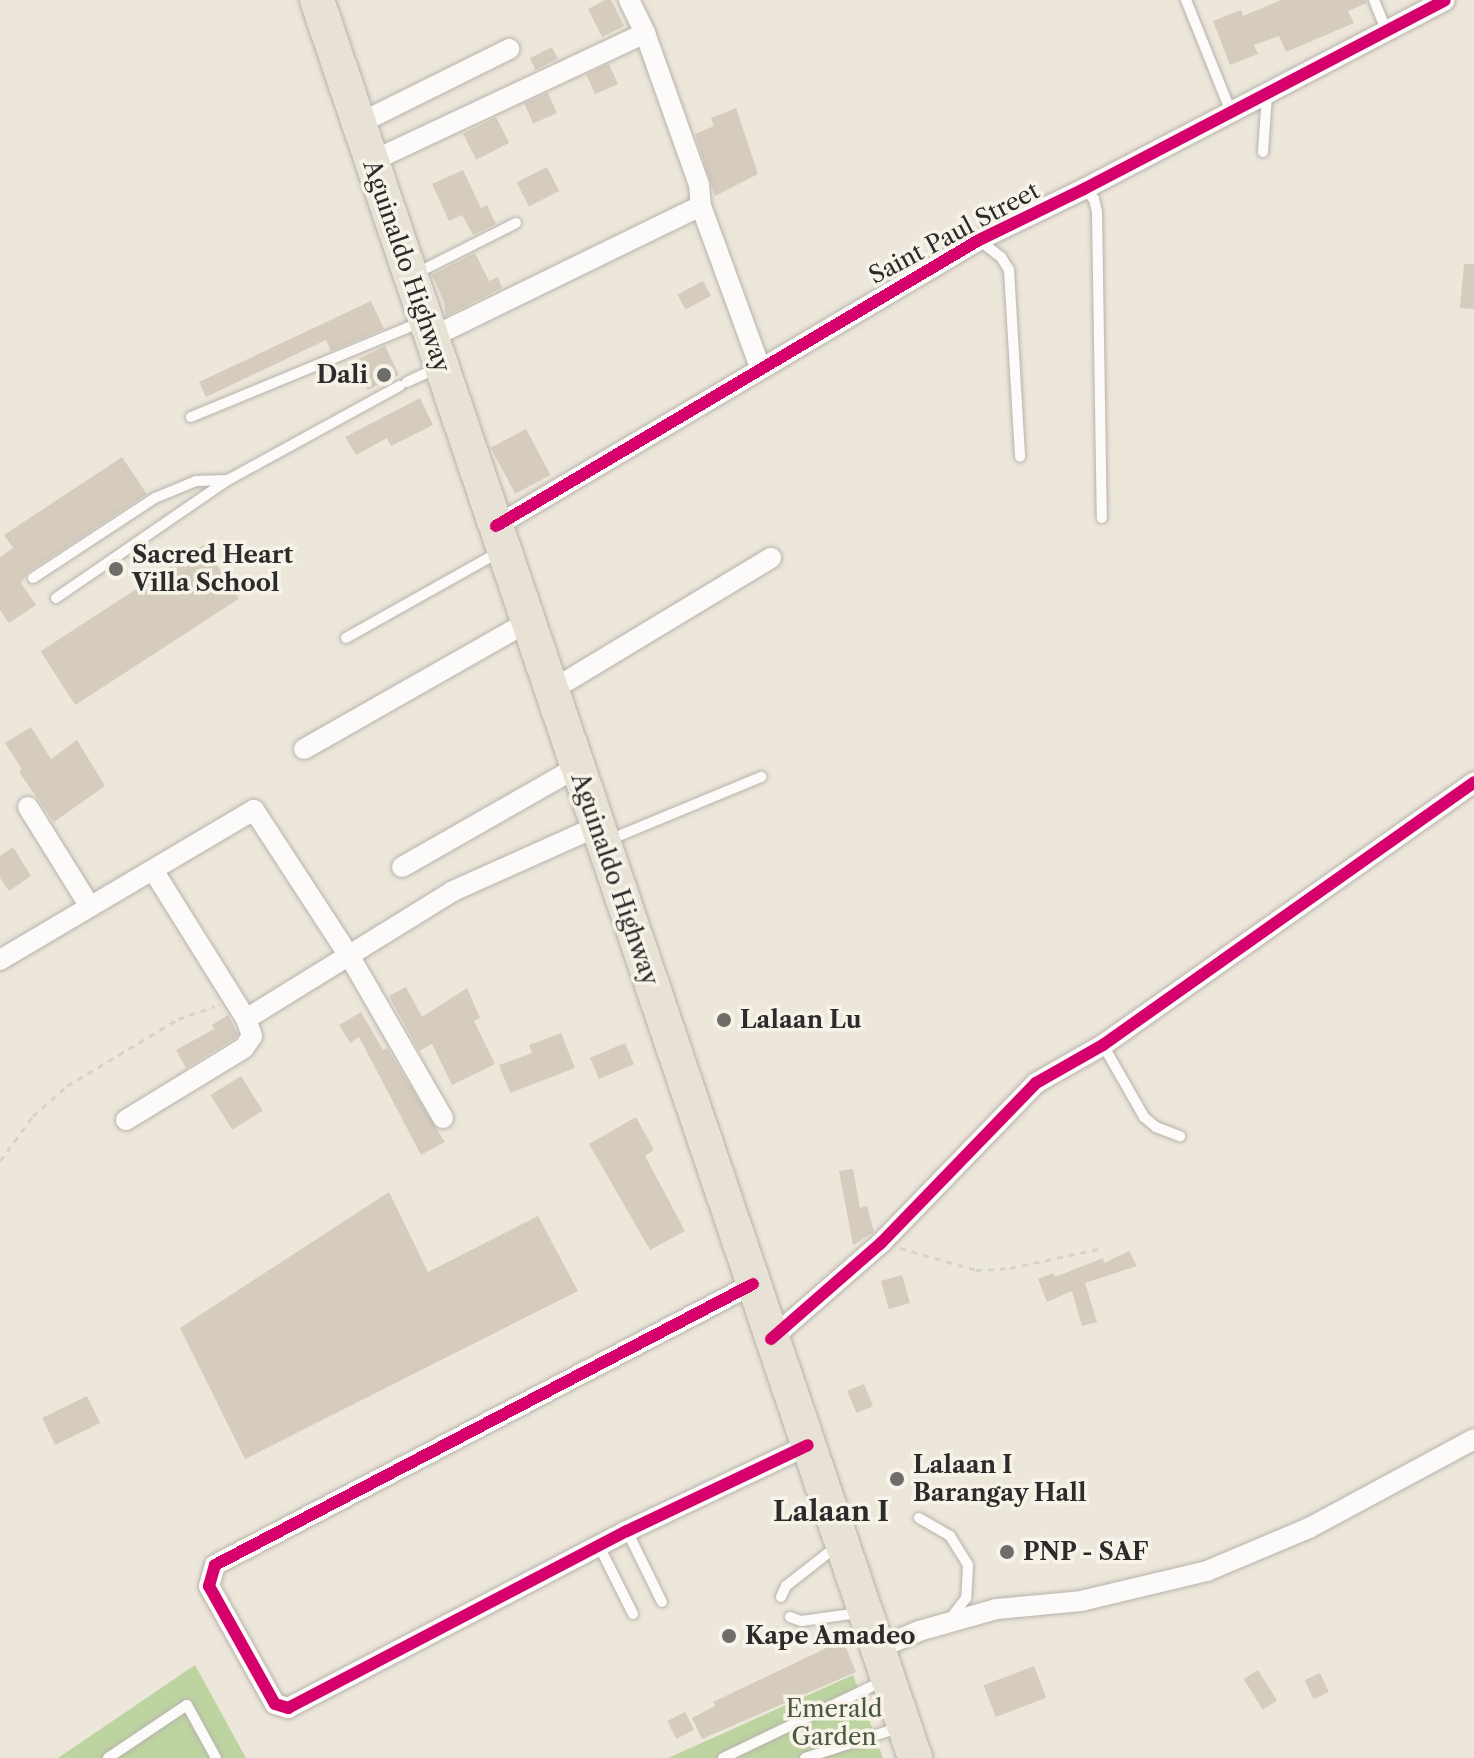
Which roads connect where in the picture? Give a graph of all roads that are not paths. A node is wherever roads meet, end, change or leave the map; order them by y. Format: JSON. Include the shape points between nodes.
{"nodes":[{"id":1,"x":317,"y":0,"type":"edge"},
{"id":2,"x":629,"y":0,"type":"edge"},
{"id":3,"x":1186,"y":0,"type":"edge"},
{"id":4,"x":1374,"y":0,"type":"edge"},
{"id":5,"x":1445,"y":0,"type":"edge"},
{"id":6,"x":1386,"y":30,"type":"junction"},
{"id":7,"x":645,"y":33,"type":"junction"},
{"id":8,"x":509,"y":49,"type":"dead end"},
{"id":9,"x":1267,"y":93,"type":"junction"},
{"id":10,"x":1231,"y":112,"type":"junction"},
{"id":11,"x":358,"y":124,"type":"junction"},
{"id":12,"x":1263,"y":152,"type":"dead end"},
{"id":13,"x":370,"y":162,"type":"junction"},
{"id":14,"x":1084,"y":189,"type":"junction"},
{"id":15,"x":701,"y":206,"type":"junction"},
{"id":16,"x":516,"y":223,"type":"dead end"},
{"id":17,"x":979,"y":240,"type":"junction"},
{"id":18,"x":411,"y":276,"type":"junction"},
{"id":19,"x":433,"y":341,"type":"junction"},
{"id":20,"x":760,"y":367,"type":"junction"},
{"id":21,"x":191,"y":417,"type":"dead end"},
{"id":22,"x":1020,"y":457,"type":"dead end"},
{"id":23,"x":228,"y":480,"type":"junction"},
{"id":24,"x":1102,"y":518,"type":"dead end"},
{"id":25,"x":500,"y":538,"type":"junction"},
{"id":26,"x":771,"y":558,"type":"dead end"},
{"id":27,"x":33,"y":578,"type":"dead end"},
{"id":28,"x":56,"y":598,"type":"dead end"},
{"id":29,"x":529,"y":621,"type":"junction"},
{"id":30,"x":346,"y":638,"type":"dead end"},
{"id":31,"x":552,"y":690,"type":"junction"},
{"id":32,"x":304,"y":749,"type":"dead end"},
{"id":33,"x":577,"y":767,"type":"junction"},
{"id":34,"x":761,"y":777,"type":"dead end"},
{"id":35,"x":1474,"y":782,"type":"edge"},
{"id":36,"x":28,"y":807,"type":"dead end"},
{"id":37,"x":601,"y":834,"type":"junction"},
{"id":38,"x":402,"y":867,"type":"dead end"},
{"id":39,"x":153,"y":870,"type":"junction"},
{"id":40,"x":89,"y":905,"type":"junction"},
{"id":41,"x":350,"y":957,"type":"junction"},
{"id":42,"x":0,"y":960,"type":"edge"},
{"id":43,"x":246,"y":1019,"type":"junction"},
{"id":44,"x":1103,"y":1045,"type":"junction"},
{"id":45,"x":443,"y":1118,"type":"dead end"},
{"id":46,"x":126,"y":1120,"type":"dead end"},
{"id":47,"x":1180,"y":1136,"type":"dead end"},
{"id":48,"x":753,"y":1284,"type":"junction"},
{"id":49,"x":771,"y":1339,"type":"junction"},
{"id":50,"x":1474,"y":1439,"type":"edge"},
{"id":51,"x":808,"y":1445,"type":"junction"},
{"id":52,"x":919,"y":1518,"type":"dead end"},
{"id":53,"x":627,"y":1531,"type":"junction"},
{"id":54,"x":842,"y":1542,"type":"junction"},
{"id":55,"x":599,"y":1546,"type":"junction"},
{"id":56,"x":781,"y":1597,"type":"dead end"},
{"id":57,"x":662,"y":1602,"type":"dead end"},
{"id":58,"x":866,"y":1612,"type":"junction"},
{"id":59,"x":633,"y":1614,"type":"dead end"},
{"id":60,"x":790,"y":1617,"type":"dead end"},
{"id":61,"x":946,"y":1623,"type":"junction"},
{"id":62,"x":884,"y":1663,"type":"junction"},
{"id":63,"x":910,"y":1742,"type":"edge"},
{"id":64,"x":108,"y":1758,"type":"edge"},
{"id":65,"x":216,"y":1758,"type":"edge"},
{"id":66,"x":723,"y":1758,"type":"edge"},
{"id":67,"x":805,"y":1758,"type":"edge"}],
"edges":[{"from":1,"to":11,"type":"main road","name":"Aguinaldo Highway"},
{"from":2,"to":7,"type":"street"},
{"from":3,"to":10,"type":"lane"},
{"from":4,"to":6,"type":"lane"},
{"from":5,"to":6,"type":"street","name":"Saint Paul Street"},
{"from":6,"to":9,"type":"street","name":"Saint Paul Street"},
{"from":7,"to":13,"type":"street"},
{"from":7,"to":15,"type":"street","via":[[699,185]]},
{"from":8,"to":11,"type":"street"},
{"from":9,"to":10,"type":"street","name":"Saint Paul Street"},
{"from":9,"to":12,"type":"lane"},
{"from":10,"to":14,"type":"street","name":"Saint Paul Street"},
{"from":11,"to":13,"type":"main road","name":"Aguinaldo Highway"},
{"from":13,"to":18,"type":"main road","name":"Aguinaldo Highway"},
{"from":14,"to":17,"type":"street","name":"Saint Paul Street"},
{"from":14,"to":24,"type":"lane","via":[[1097,212]]},
{"from":15,"to":19,"type":"street"},
{"from":15,"to":20,"type":"street"},
{"from":16,"to":18,"type":"lane"},
{"from":17,"to":20,"type":"street","name":"Saint Paul Street"},
{"from":17,"to":22,"type":"lane","via":[[1009,270]]},
{"from":18,"to":19,"type":"main road","name":"Aguinaldo Highway"},
{"from":19,"to":21,"type":"lane"},
{"from":19,"to":23,"type":"lane","via":[[404,384]]},
{"from":19,"to":25,"type":"main road","name":"Aguinaldo Highway"},
{"from":20,"to":25,"type":"street","name":"Saint Paul Street"},
{"from":23,"to":27,"type":"lane","via":[[196,481],[155,498]]},
{"from":23,"to":28,"type":"lane"},
{"from":25,"to":29,"type":"main road","name":"Aguinaldo Highway"},
{"from":25,"to":30,"type":"lane"},
{"from":26,"to":31,"type":"street"},
{"from":29,"to":31,"type":"main road","name":"Aguinaldo Highway"},
{"from":29,"to":32,"type":"street"},
{"from":31,"to":33,"type":"main road","name":"Aguinaldo Highway"},
{"from":33,"to":37,"type":"main road","name":"Aguinaldo Highway"},
{"from":33,"to":38,"type":"street"},
{"from":34,"to":37,"type":"lane"},
{"from":35,"to":44,"type":"street"},
{"from":36,"to":40,"type":"street"},
{"from":37,"to":41,"type":"street","via":[[453,891]]},
{"from":37,"to":48,"type":"main road","name":"Aguinaldo Highway"},
{"from":39,"to":40,"type":"street"},
{"from":39,"to":41,"type":"street","via":[[254,810]]},
{"from":39,"to":43,"type":"street"},
{"from":40,"to":42,"type":"street"},
{"from":41,"to":43,"type":"street"},
{"from":41,"to":45,"type":"street"},
{"from":43,"to":46,"type":"street","via":[[252,1036],[244,1048]]},
{"from":44,"to":47,"type":"lane","via":[[1144,1117]]},
{"from":44,"to":49,"type":"street","via":[[1036,1083],[881,1243]]},
{"from":48,"to":49,"type":"main road","name":"Aguinaldo Highway"},
{"from":48,"to":55,"type":"street","via":[[215,1565],[209,1586],[275,1704],[288,1708]]},
{"from":49,"to":51,"type":"main road","name":"Aguinaldo Highway"},
{"from":50,"to":61,"type":"street","via":[[1309,1528],[1207,1571],[1081,1601],[997,1609]]},
{"from":51,"to":53,"type":"street"},
{"from":51,"to":54,"type":"main road","name":"Aguinaldo Highway"},
{"from":52,"to":61,"type":"lane","via":[[950,1536],[968,1565],[966,1598]]},
{"from":53,"to":55,"type":"street"},
{"from":53,"to":57,"type":"lane"},
{"from":54,"to":56,"type":"lane","via":[[786,1586]]},
{"from":54,"to":58,"type":"main road","name":"Aguinaldo Highway"},
{"from":55,"to":59,"type":"lane"},
{"from":58,"to":60,"type":"lane","via":[[801,1621]]},
{"from":58,"to":62,"type":"main road","name":"Aguinaldo Highway"},
{"from":61,"to":62,"type":"street"},
{"from":62,"to":63,"type":"main road","name":"Aguinaldo Highway"},
{"from":62,"to":66,"type":"lane"},
{"from":63,"to":67,"type":"lane"},
{"from":64,"to":65,"type":"lane","via":[[187,1705]]}]}
